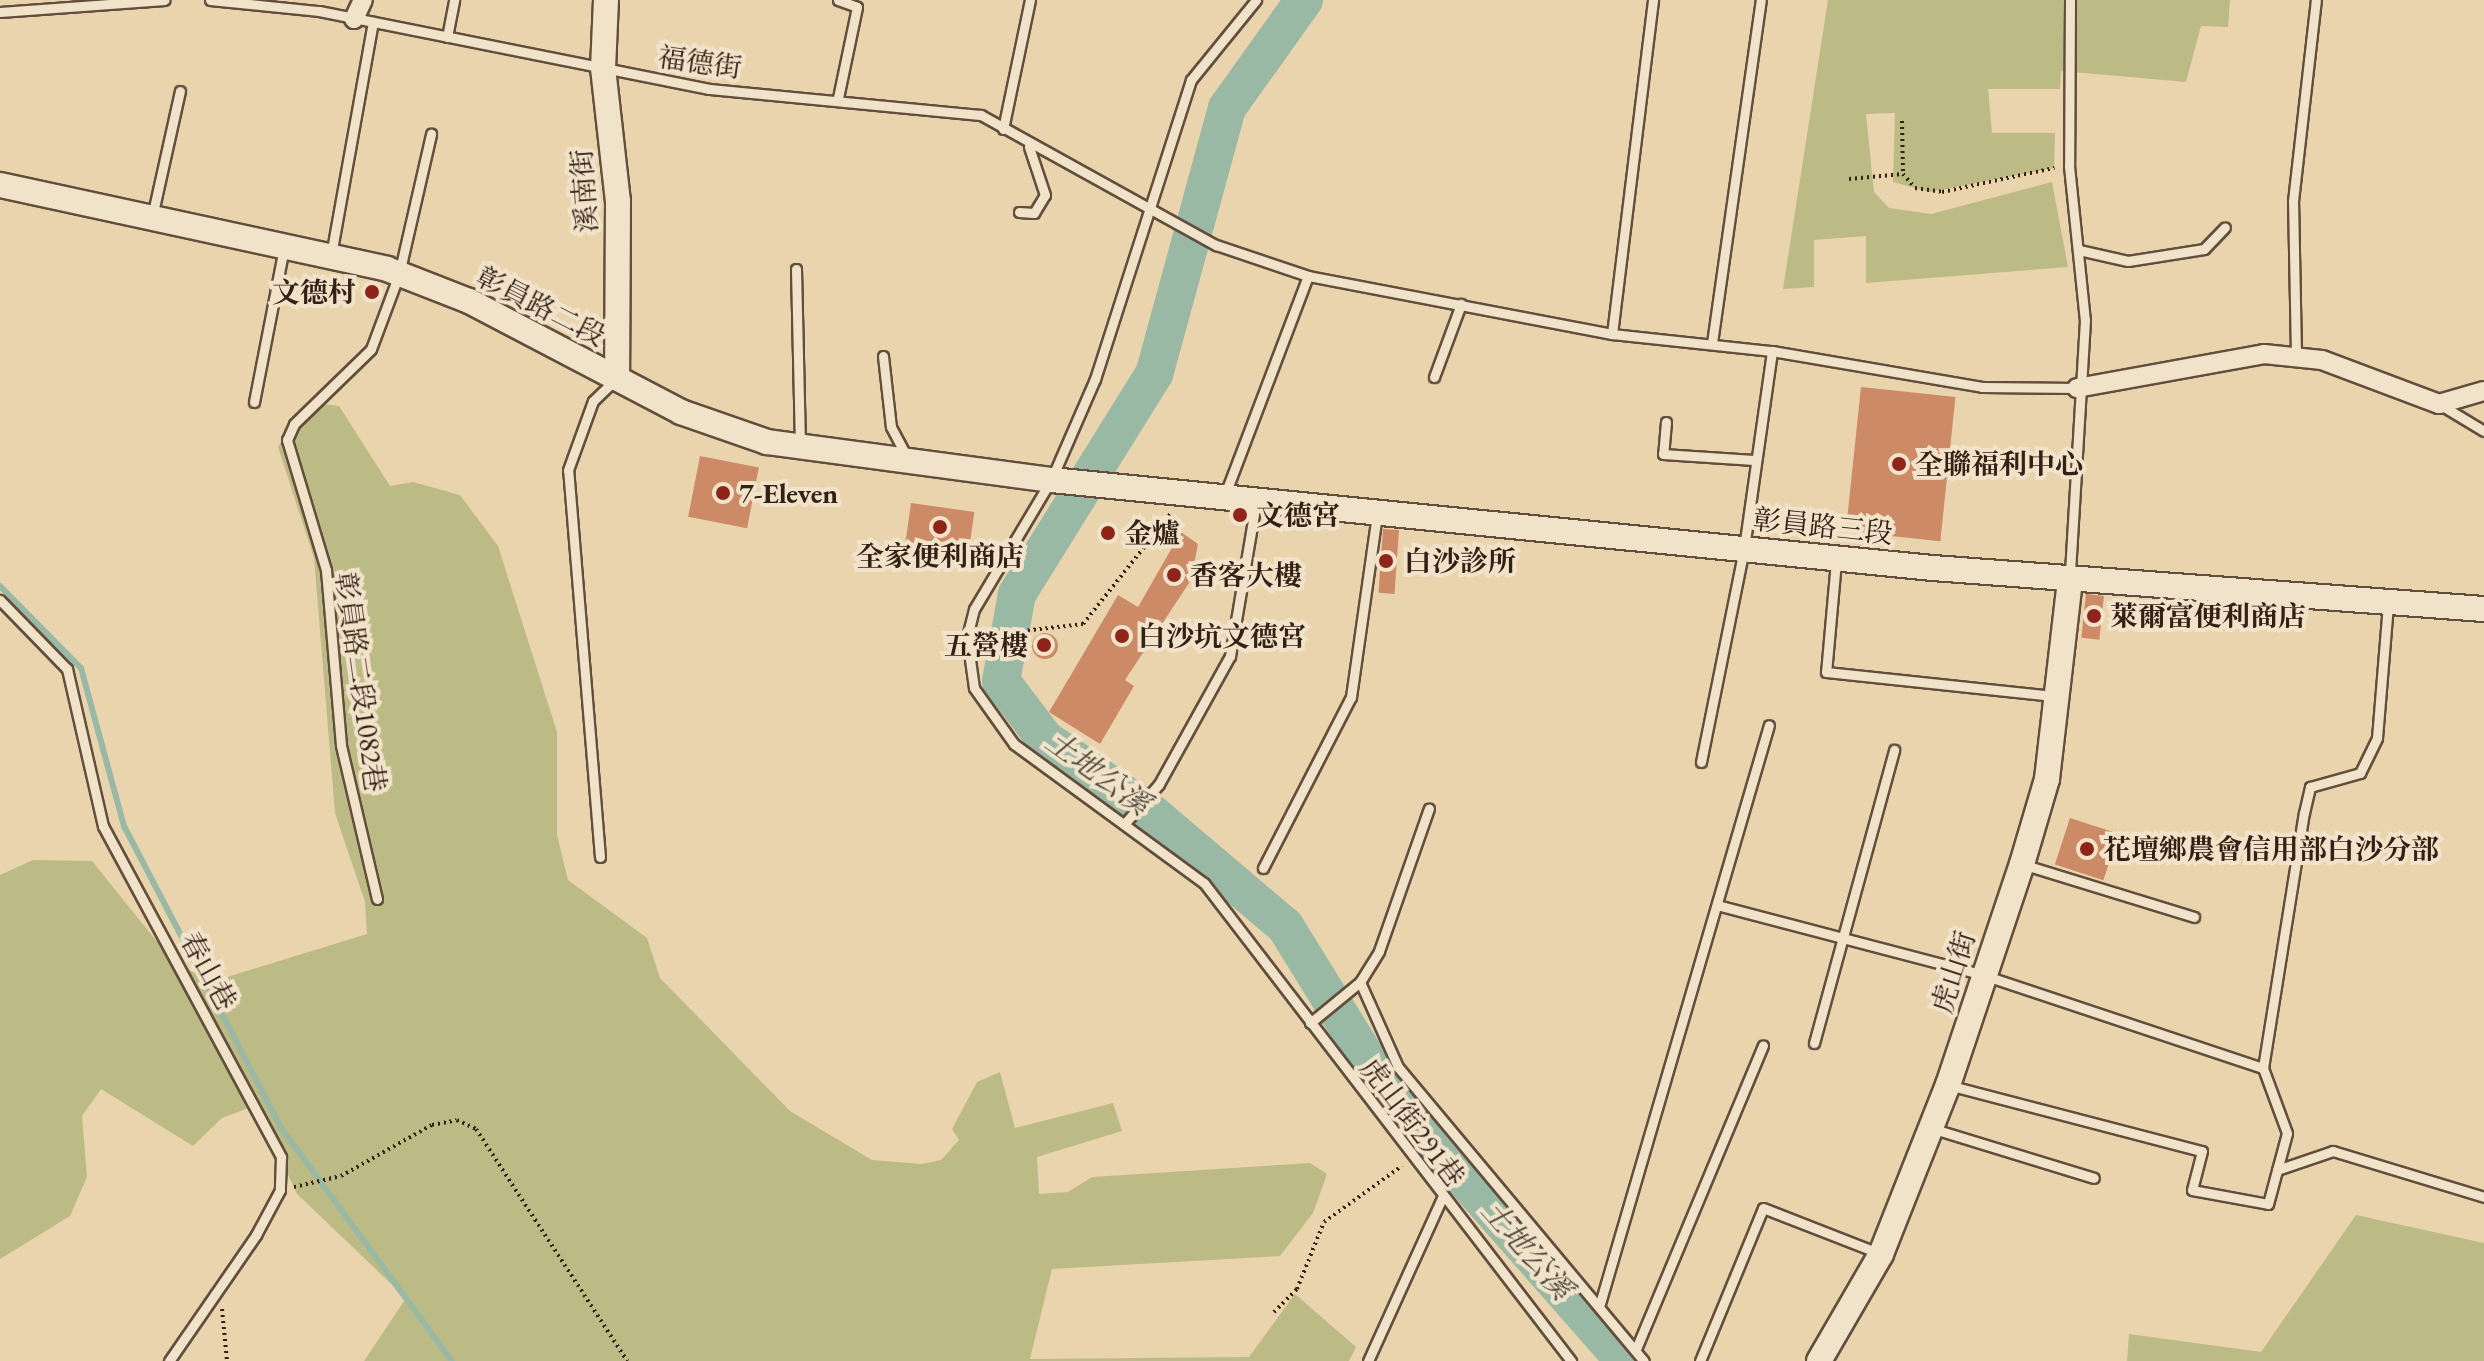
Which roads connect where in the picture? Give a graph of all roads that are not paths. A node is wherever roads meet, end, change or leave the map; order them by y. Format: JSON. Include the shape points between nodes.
{"nodes":[{"id":1,"x":165,"y":0,"type":"edge"},
{"id":2,"x":210,"y":0,"type":"edge"},
{"id":3,"x":363,"y":0,"type":"edge"},
{"id":4,"x":454,"y":0,"type":"edge"},
{"id":5,"x":606,"y":0,"type":"edge"},
{"id":6,"x":838,"y":0,"type":"edge"},
{"id":7,"x":1030,"y":0,"type":"edge"},
{"id":8,"x":1256,"y":0,"type":"edge"},
{"id":9,"x":1653,"y":0,"type":"edge"},
{"id":10,"x":1761,"y":0,"type":"edge"},
{"id":11,"x":2070,"y":0,"type":"edge"},
{"id":12,"x":2316,"y":0,"type":"edge"},
{"id":13,"x":319,"y":6,"type":"edge"},
{"id":14,"x":0,"y":12,"type":"edge"},
{"id":15,"x":354,"y":19,"type":"junction"},
{"id":16,"x":373,"y":22,"type":"junction"},
{"id":17,"x":447,"y":37,"type":"junction"},
{"id":18,"x":603,"y":68,"type":"junction"},
{"id":19,"x":180,"y":91,"type":"dead end"},
{"id":20,"x":838,"y":98,"type":"junction"},
{"id":21,"x":1003,"y":129,"type":"junction"},
{"id":22,"x":431,"y":134,"type":"dead end"},
{"id":23,"x":1029,"y":147,"type":"junction"},
{"id":24,"x":0,"y":185,"type":"edge"},
{"id":25,"x":1148,"y":208,"type":"junction"},
{"id":26,"x":1019,"y":212,"type":"dead end"},
{"id":27,"x":152,"y":217,"type":"junction"},
{"id":28,"x":2225,"y":227,"type":"dead end"},
{"id":29,"x":285,"y":246,"type":"junction"},
{"id":30,"x":2079,"y":250,"type":"junction"},
{"id":31,"x":331,"y":257,"type":"junction"},
{"id":32,"x":796,"y":269,"type":"dead end"},
{"id":33,"x":399,"y":274,"type":"junction"},
{"id":34,"x":1308,"y":276,"type":"junction"},
{"id":35,"x":1461,"y":304,"type":"junction"},
{"id":36,"x":1612,"y":334,"type":"junction"},
{"id":37,"x":1712,"y":343,"type":"junction"},
{"id":38,"x":1772,"y":351,"type":"junction"},
{"id":39,"x":2296,"y":355,"type":"junction"},
{"id":40,"x":883,"y":356,"type":"dead end"},
{"id":41,"x":1434,"y":377,"type":"dead end"},
{"id":42,"x":617,"y":378,"type":"junction"},
{"id":43,"x":2077,"y":388,"type":"junction"},
{"id":44,"x":2484,"y":391,"type":"edge"},
{"id":45,"x":254,"y":402,"type":"dead end"},
{"id":46,"x":2439,"y":404,"type":"junction"},
{"id":47,"x":1666,"y":422,"type":"dead end"},
{"id":48,"x":2484,"y":431,"type":"edge"},
{"id":49,"x":800,"y":447,"type":"junction"},
{"id":50,"x":1754,"y":460,"type":"junction"},
{"id":51,"x":910,"y":462,"type":"junction"},
{"id":52,"x":1061,"y":481,"type":"junction"},
{"id":53,"x":1157,"y":490,"type":"joint"},
{"id":54,"x":1224,"y":497,"type":"junction"},
{"id":55,"x":1257,"y":498,"type":"junction"},
{"id":56,"x":1377,"y":512,"type":"junction"},
{"id":57,"x":1744,"y":548,"type":"junction"},
{"id":58,"x":1836,"y":558,"type":"junction"},
{"id":59,"x":2070,"y":579,"type":"junction"},
{"id":60,"x":0,"y":600,"type":"edge"},
{"id":61,"x":2388,"y":602,"type":"junction"},
{"id":62,"x":2484,"y":609,"type":"edge"},
{"id":63,"x":2058,"y":697,"type":"junction"},
{"id":64,"x":1769,"y":725,"type":"dead end"},
{"id":65,"x":1894,"y":750,"type":"dead end"},
{"id":66,"x":1701,"y":762,"type":"dead end"},
{"id":67,"x":1429,"y":808,"type":"dead end"},
{"id":68,"x":1130,"y":818,"type":"junction"},
{"id":69,"x":600,"y":857,"type":"dead end"},
{"id":70,"x":2022,"y":864,"type":"junction"},
{"id":71,"x":1263,"y":868,"type":"dead end"},
{"id":72,"x":377,"y":899,"type":"dead end"},
{"id":73,"x":1717,"y":905,"type":"junction"},
{"id":74,"x":2194,"y":917,"type":"dead end"},
{"id":75,"x":1845,"y":939,"type":"junction"},
{"id":76,"x":1983,"y":975,"type":"junction"},
{"id":77,"x":1360,"y":982,"type":"junction"},
{"id":78,"x":1310,"y":1023,"type":"junction"},
{"id":79,"x":1814,"y":1043,"type":"dead end"},
{"id":80,"x":1763,"y":1046,"type":"dead end"},
{"id":81,"x":2263,"y":1068,"type":"junction"},
{"id":82,"x":1948,"y":1085,"type":"junction"},
{"id":83,"x":1931,"y":1128,"type":"junction"},
{"id":84,"x":2277,"y":1170,"type":"junction"},
{"id":85,"x":2094,"y":1178,"type":"dead end"},
{"id":86,"x":2484,"y":1197,"type":"edge"},
{"id":87,"x":1442,"y":1198,"type":"junction"},
{"id":88,"x":1881,"y":1254,"type":"junction"},
{"id":89,"x":1599,"y":1307,"type":"junction"},
{"id":90,"x":1636,"y":1349,"type":"junction"},
{"id":91,"x":169,"y":1361,"type":"edge"},
{"id":92,"x":1368,"y":1361,"type":"edge"},
{"id":93,"x":1571,"y":1361,"type":"edge"},
{"id":94,"x":1644,"y":1361,"type":"edge"},
{"id":95,"x":1700,"y":1361,"type":"edge"},
{"id":96,"x":1819,"y":1361,"type":"edge"}],
"edges":[{"from":1,"to":14,"type":"lane"},
{"from":2,"to":13,"type":"lane","name":"福德街"},
{"from":3,"to":15,"type":"street"},
{"from":4,"to":17,"type":"lane"},
{"from":5,"to":18,"type":"main road","name":"溪南街"},
{"from":6,"to":20,"type":"lane","via":[[857,7]]},
{"from":7,"to":21,"type":"lane"},
{"from":8,"to":25,"type":"lane","name":"虎山街291巷","via":[[1191,80]]},
{"from":9,"to":36,"type":"lane"},
{"from":10,"to":37,"type":"lane"},
{"from":11,"to":30,"type":"lane","via":[[2069,166]]},
{"from":12,"to":39,"type":"lane","via":[[2293,201]]},
{"from":13,"to":15,"type":"lane","name":"福德街"},
{"from":15,"to":16,"type":"lane","name":"福德街"},
{"from":16,"to":17,"type":"lane","name":"福德街"},
{"from":16,"to":31,"type":"lane"},
{"from":17,"to":18,"type":"lane","name":"福德街"},
{"from":18,"to":20,"type":"lane","name":"福德街","via":[[709,89]]},
{"from":18,"to":42,"type":"main road","name":"溪南街","via":[[618,201]]},
{"from":19,"to":27,"type":"lane"},
{"from":20,"to":21,"type":"lane","name":"福德街","via":[[981,115]]},
{"from":21,"to":23,"type":"lane","name":"福德街"},
{"from":22,"to":33,"type":"lane"},
{"from":23,"to":25,"type":"lane","name":"福德街"},
{"from":23,"to":26,"type":"lane","via":[[1045,195],[1034,213]]},
{"from":24,"to":27,"type":"main road","name":"彰員路二段"},
{"from":25,"to":34,"type":"lane","name":"福德街","via":[[1216,245]]},
{"from":25,"to":52,"type":"lane","name":"虎山街291巷"},
{"from":27,"to":29,"type":"main road","name":"彰員路二段"},
{"from":28,"to":30,"type":"lane","via":[[2204,249],[2128,261]]},
{"from":29,"to":31,"type":"main road","name":"彰員路二段"},
{"from":29,"to":45,"type":"lane"},
{"from":30,"to":43,"type":"lane","via":[[2085,320]]},
{"from":31,"to":33,"type":"main road","name":"彰員路二段"},
{"from":32,"to":49,"type":"lane"},
{"from":33,"to":42,"type":"main road","name":"彰員路二段","via":[[469,301]]},
{"from":33,"to":72,"type":"lane","name":"彰員路二段1082巷","via":[[371,349],[294,424],[287,440],[326,570],[341,745]]},
{"from":34,"to":35,"type":"lane","name":"福德街"},
{"from":34,"to":54,"type":"lane"},
{"from":35,"to":36,"type":"lane","name":"福德街"},
{"from":35,"to":41,"type":"lane"},
{"from":36,"to":37,"type":"lane","name":"福德街"},
{"from":37,"to":38,"type":"lane","name":"福德街"},
{"from":38,"to":43,"type":"lane","name":"福德街","via":[[1982,387]]},
{"from":38,"to":50,"type":"lane"},
{"from":39,"to":43,"type":"street"},
{"from":39,"to":46,"type":"street"},
{"from":40,"to":51,"type":"lane","via":[[891,427]]},
{"from":42,"to":49,"type":"main road","name":"彰員路二段","via":[[681,412]]},
{"from":42,"to":69,"type":"lane","via":[[593,401],[568,470]]},
{"from":43,"to":59,"type":"lane"},
{"from":44,"to":46,"type":"street"},
{"from":46,"to":48,"type":"lane"},
{"from":47,"to":50,"type":"lane","via":[[1663,454]]},
{"from":49,"to":51,"type":"main road","name":"彰員路二段"},
{"from":50,"to":57,"type":"lane"},
{"from":51,"to":52,"type":"main road","name":"彰員路二段"},
{"from":52,"to":53,"type":"main road","name":"彰員路二段"},
{"from":52,"to":68,"type":"lane","name":"虎山街291巷","via":[[974,609],[967,638],[974,688],[1014,744]]},
{"from":53,"to":54,"type":"main road","name":"彰員路三段"},
{"from":54,"to":55,"type":"main road","name":"彰員路三段"},
{"from":55,"to":56,"type":"main road","name":"彰員路三段"},
{"from":55,"to":68,"type":"lane","via":[[1230,656],[1159,784]]},
{"from":56,"to":57,"type":"main road","name":"彰員路三段"},
{"from":56,"to":71,"type":"lane","via":[[1351,697]]},
{"from":57,"to":58,"type":"main road","name":"彰員路三段"},
{"from":57,"to":66,"type":"lane"},
{"from":58,"to":59,"type":"main road","name":"彰員路三段"},
{"from":58,"to":63,"type":"lane","via":[[1826,672]]},
{"from":59,"to":61,"type":"main road","name":"彰員路三段"},
{"from":59,"to":63,"type":"main road","name":"虎山街"},
{"from":60,"to":91,"type":"lane","name":"春山巷","via":[[67,669],[103,826],[281,1157],[280,1190]]},
{"from":61,"to":62,"type":"main road","name":"彰員路三段"},
{"from":61,"to":81,"type":"lane","via":[[2377,738],[2360,773],[2310,787]]},
{"from":63,"to":70,"type":"main road","name":"虎山街","via":[[2047,779]]},
{"from":64,"to":73,"type":"lane"},
{"from":65,"to":75,"type":"lane"},
{"from":67,"to":77,"type":"lane","via":[[1379,951]]},
{"from":68,"to":78,"type":"lane","name":"虎山街291巷","via":[[1204,883]]},
{"from":70,"to":74,"type":"lane"},
{"from":70,"to":76,"type":"main road","name":"虎山街"},
{"from":73,"to":75,"type":"lane"},
{"from":73,"to":89,"type":"lane"},
{"from":75,"to":76,"type":"lane"},
{"from":75,"to":79,"type":"lane"},
{"from":76,"to":81,"type":"lane"},
{"from":76,"to":82,"type":"main road","name":"虎山街"},
{"from":77,"to":78,"type":"lane"},
{"from":77,"to":89,"type":"lane","via":[[1398,1067]]},
{"from":78,"to":87,"type":"lane","name":"虎山街291巷"},
{"from":80,"to":90,"type":"lane"},
{"from":81,"to":84,"type":"lane","via":[[2287,1133]]},
{"from":82,"to":83,"type":"main road","name":"虎山街"},
{"from":82,"to":84,"type":"lane","via":[[2202,1151],[2192,1190],[2268,1204]]},
{"from":83,"to":85,"type":"lane"},
{"from":83,"to":88,"type":"main road","name":"虎山街"},
{"from":84,"to":86,"type":"lane","via":[[2333,1151]]},
{"from":87,"to":92,"type":"lane"},
{"from":87,"to":93,"type":"lane","name":"虎山街291巷"},
{"from":88,"to":95,"type":"lane","via":[[1763,1208]]},
{"from":88,"to":96,"type":"main road","name":"虎山街"},
{"from":89,"to":90,"type":"lane"},
{"from":90,"to":94,"type":"lane"}]}
